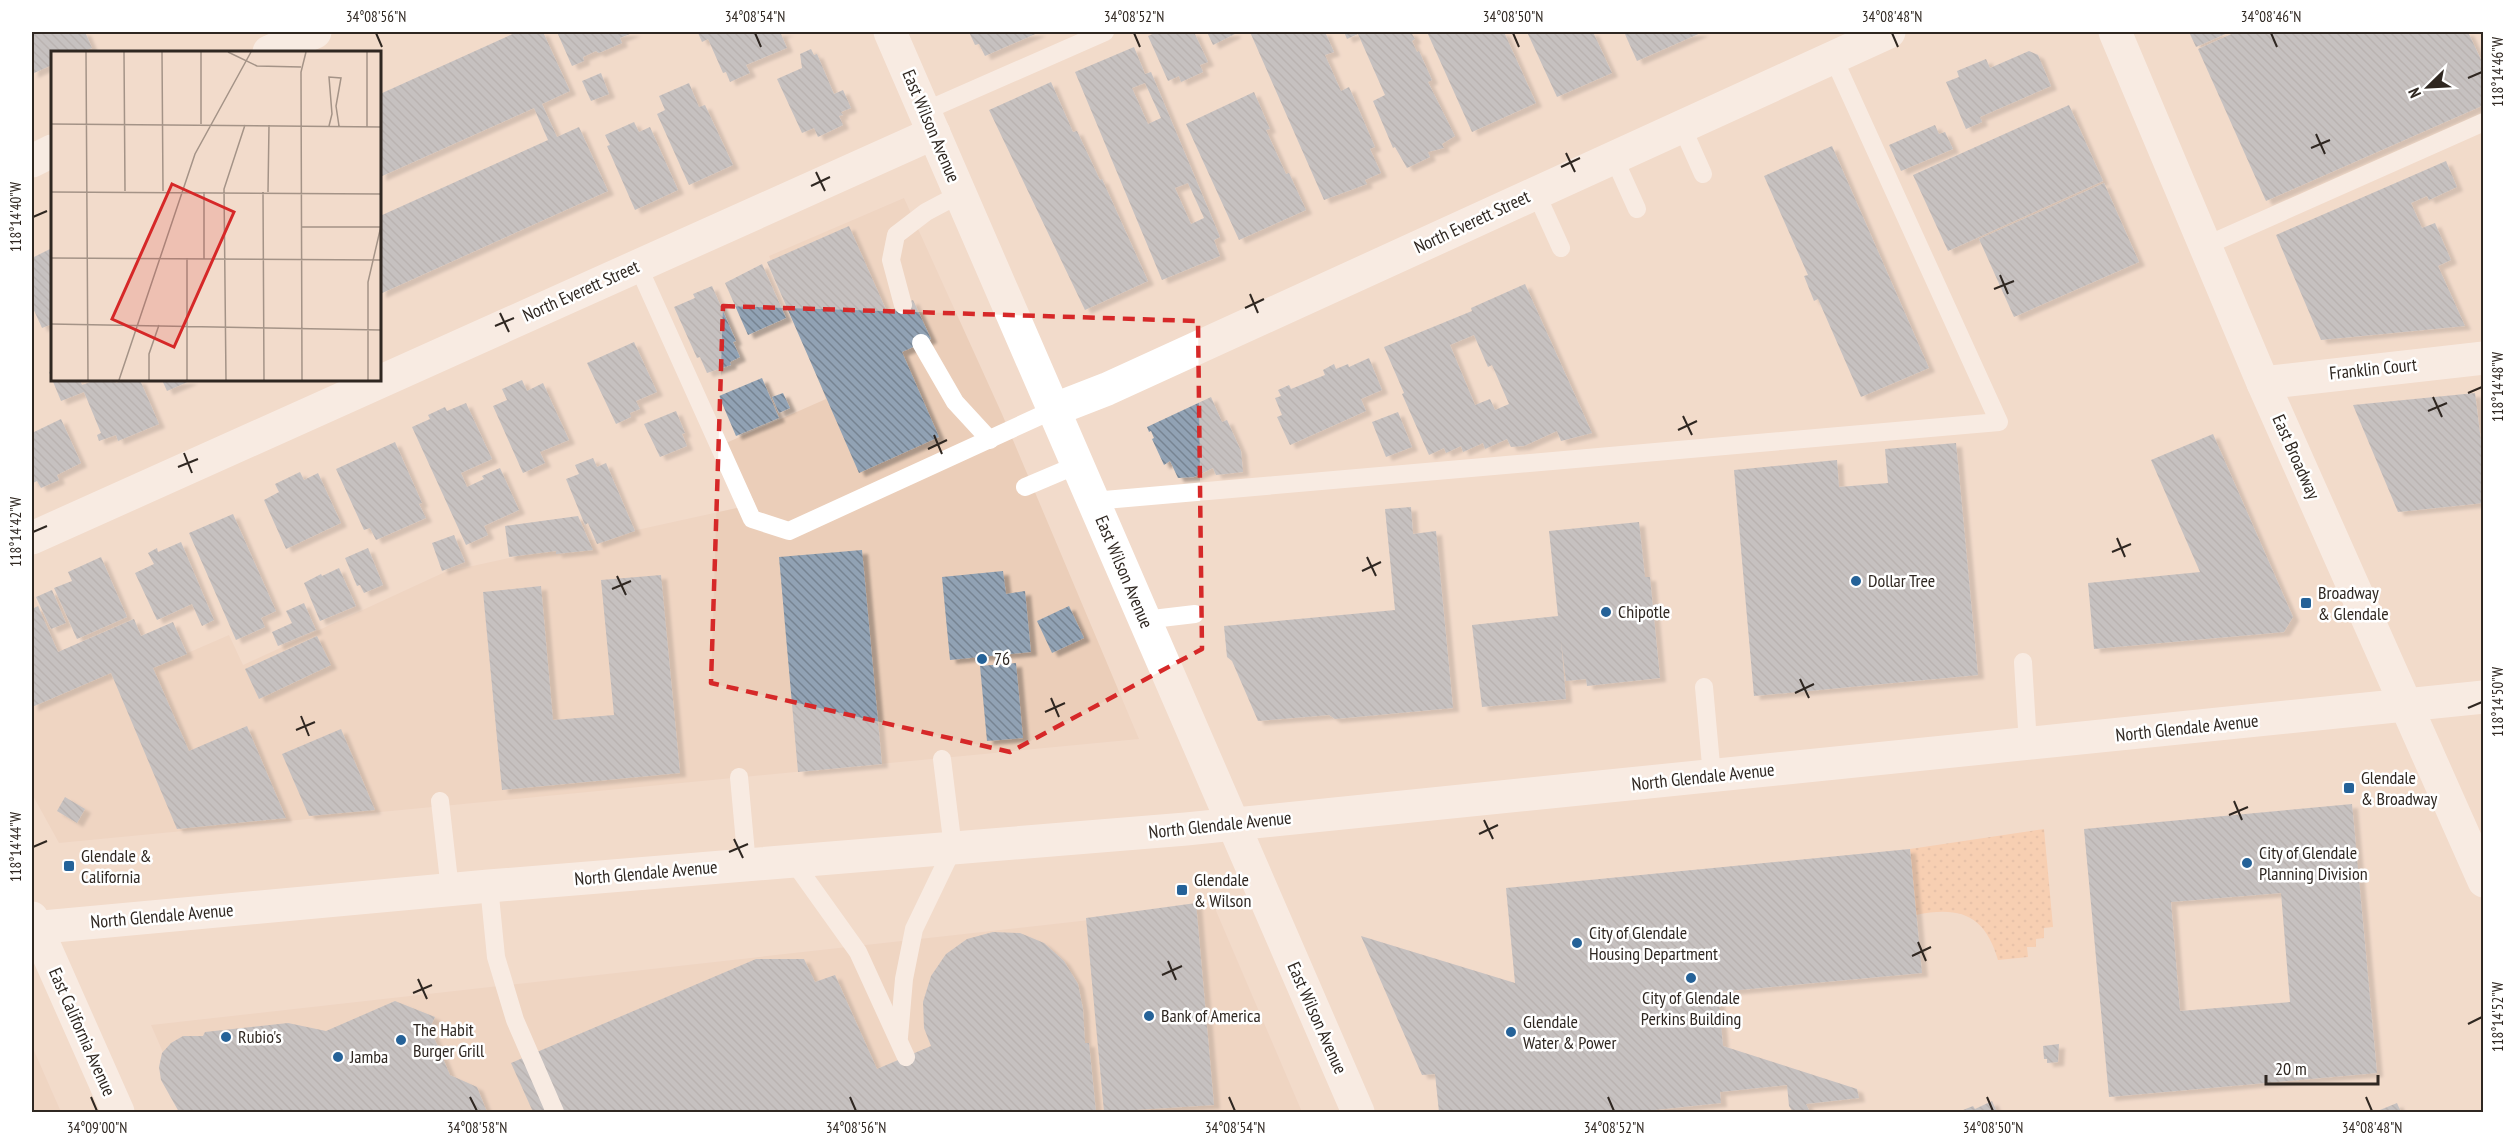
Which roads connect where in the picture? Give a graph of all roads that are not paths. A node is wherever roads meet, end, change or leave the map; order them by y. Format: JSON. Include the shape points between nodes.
{"nodes":[{"id":1,"x":315,"y":32,"type":"edge"},
{"id":2,"x":890,"y":32,"type":"edge"},
{"id":3,"x":1105,"y":32,"type":"edge"},
{"id":4,"x":1889,"y":32,"type":"edge"},
{"id":5,"x":2115,"y":32,"type":"edge"},
{"id":6,"x":271,"y":51,"type":"edge"},
{"id":7,"x":1833,"y":57,"type":"junction"},
{"id":8,"x":929,"y":122,"type":"junction"},
{"id":9,"x":2484,"y":122,"type":"edge"},
{"id":10,"x":1682,"y":126,"type":"junction"},
{"id":11,"x":51,"y":152,"type":"edge"},
{"id":12,"x":1614,"y":158,"type":"junction"},
{"id":13,"x":32,"y":161,"type":"edge"},
{"id":14,"x":1703,"y":174,"type":"dead end"},
{"id":15,"x":1536,"y":193,"type":"junction"},
{"id":16,"x":960,"y":194,"type":"junction"},
{"id":17,"x":1637,"y":210,"type":"dead end"},
{"id":18,"x":2205,"y":246,"type":"junction"},
{"id":19,"x":1561,"y":248,"type":"dead end"},
{"id":20,"x":638,"y":266,"type":"junction"},
{"id":21,"x":903,"y":305,"type":"dead end"},
{"id":22,"x":921,"y":343,"type":"dead end"},
{"id":23,"x":2484,"y":358,"type":"edge"},
{"id":24,"x":2263,"y":383,"type":"junction"},
{"id":25,"x":1053,"y":410,"type":"junction"},
{"id":26,"x":990,"y":440,"type":"junction"},
{"id":27,"x":1077,"y":465,"type":"junction"},
{"id":28,"x":1025,"y":487,"type":"dead end"},
{"id":29,"x":1093,"y":501,"type":"junction"},
{"id":30,"x":32,"y":538,"type":"edge"},
{"id":31,"x":1195,"y":614,"type":"dead end"},
{"id":32,"x":1144,"y":620,"type":"junction"},
{"id":33,"x":2023,"y":662,"type":"dead end"},
{"id":34,"x":1704,"y":687,"type":"dead end"},
{"id":35,"x":2484,"y":697,"type":"edge"},
{"id":36,"x":2406,"y":705,"type":"junction"},
{"id":37,"x":2028,"y":745,"type":"junction"},
{"id":38,"x":942,"y":759,"type":"dead end"},
{"id":39,"x":1712,"y":776,"type":"junction"},
{"id":40,"x":739,"y":777,"type":"dead end"},
{"id":41,"x":440,"y":801,"type":"dead end"},
{"id":42,"x":1232,"y":825,"type":"junction"},
{"id":43,"x":953,"y":848,"type":"junction"},
{"id":44,"x":793,"y":861,"type":"junction"},
{"id":45,"x":747,"y":865,"type":"junction"},
{"id":46,"x":2484,"y":881,"type":"edge"},
{"id":47,"x":489,"y":886,"type":"junction"},
{"id":48,"x":450,"y":890,"type":"junction"},
{"id":49,"x":33,"y":925,"type":"edge"},
{"id":50,"x":899,"y":1037,"type":"junction"},
{"id":51,"x":906,"y":1056,"type":"dead end"},
{"id":52,"x":118,"y":1113,"type":"edge"},
{"id":53,"x":555,"y":1113,"type":"edge"},
{"id":54,"x":1358,"y":1113,"type":"edge"}],
"edges":[{"from":1,"to":6,"type":"street"},
{"from":2,"to":8,"type":"street","name":"East Wilson Avenue"},
{"from":3,"to":8,"type":"lane"},
{"from":4,"to":7,"type":"street","name":"North Everett Street"},
{"from":5,"to":18,"type":"street","name":"East Broadway"},
{"from":7,"to":10,"type":"street","name":"North Everett Street"},
{"from":7,"to":29,"type":"lane","via":[[1999,422]]},
{"from":8,"to":16,"type":"street","name":"East Wilson Avenue"},
{"from":8,"to":20,"type":"street","name":"North Everett Street"},
{"from":9,"to":18,"type":"lane"},
{"from":10,"to":12,"type":"street","name":"North Everett Street"},
{"from":10,"to":14,"type":"lane"},
{"from":11,"to":13,"type":"street"},
{"from":12,"to":15,"type":"street","name":"North Everett Street"},
{"from":12,"to":17,"type":"lane"},
{"from":15,"to":19,"type":"lane"},
{"from":15,"to":25,"type":"street","name":"North Everett Street","via":[[1107,390]]},
{"from":16,"to":21,"type":"lane","via":[[926,212],[896,235],[891,260]]},
{"from":16,"to":25,"type":"street","name":"East Wilson Avenue"},
{"from":18,"to":24,"type":"street","name":"East Broadway"},
{"from":20,"to":26,"type":"lane","via":[[752,519],[789,531]]},
{"from":20,"to":30,"type":"street","name":"North Everett Street"},
{"from":22,"to":26,"type":"lane","via":[[955,402]]},
{"from":23,"to":24,"type":"street","name":"Franklin Court"},
{"from":24,"to":36,"type":"street","name":"East Broadway"},
{"from":25,"to":26,"type":"lane"},
{"from":25,"to":27,"type":"street","name":"East Wilson Avenue"},
{"from":27,"to":28,"type":"lane"},
{"from":27,"to":29,"type":"street","name":"East Wilson Avenue"},
{"from":29,"to":32,"type":"street","name":"East Wilson Avenue"},
{"from":31,"to":32,"type":"lane"},
{"from":32,"to":42,"type":"street","name":"East Wilson Avenue"},
{"from":33,"to":37,"type":"lane"},
{"from":34,"to":39,"type":"lane"},
{"from":35,"to":36,"type":"street","name":"North Glendale Avenue"},
{"from":36,"to":37,"type":"street","name":"North Glendale Avenue"},
{"from":36,"to":46,"type":"street","name":"East Broadway"},
{"from":37,"to":39,"type":"street","name":"North Glendale Avenue"},
{"from":38,"to":43,"type":"lane"},
{"from":39,"to":42,"type":"street","name":"North Glendale Avenue"},
{"from":40,"to":45,"type":"lane"},
{"from":41,"to":48,"type":"lane"},
{"from":42,"to":43,"type":"street","name":"North Glendale Avenue"},
{"from":42,"to":54,"type":"street","name":"East Wilson Avenue"},
{"from":43,"to":44,"type":"street","name":"North Glendale Avenue"},
{"from":43,"to":50,"type":"lane","via":[[914,929],[904,979]]},
{"from":44,"to":45,"type":"street","name":"North Glendale Avenue"},
{"from":44,"to":50,"type":"lane","via":[[858,952]]},
{"from":45,"to":47,"type":"street","name":"North Glendale Avenue"},
{"from":47,"to":48,"type":"street","name":"North Glendale Avenue"},
{"from":47,"to":53,"type":"lane","via":[[496,957],[515,1020]]},
{"from":48,"to":49,"type":"street","name":"North Glendale Avenue"},
{"from":49,"to":52,"type":"street","name":"East California Avenue"},
{"from":50,"to":51,"type":"lane"}]}
